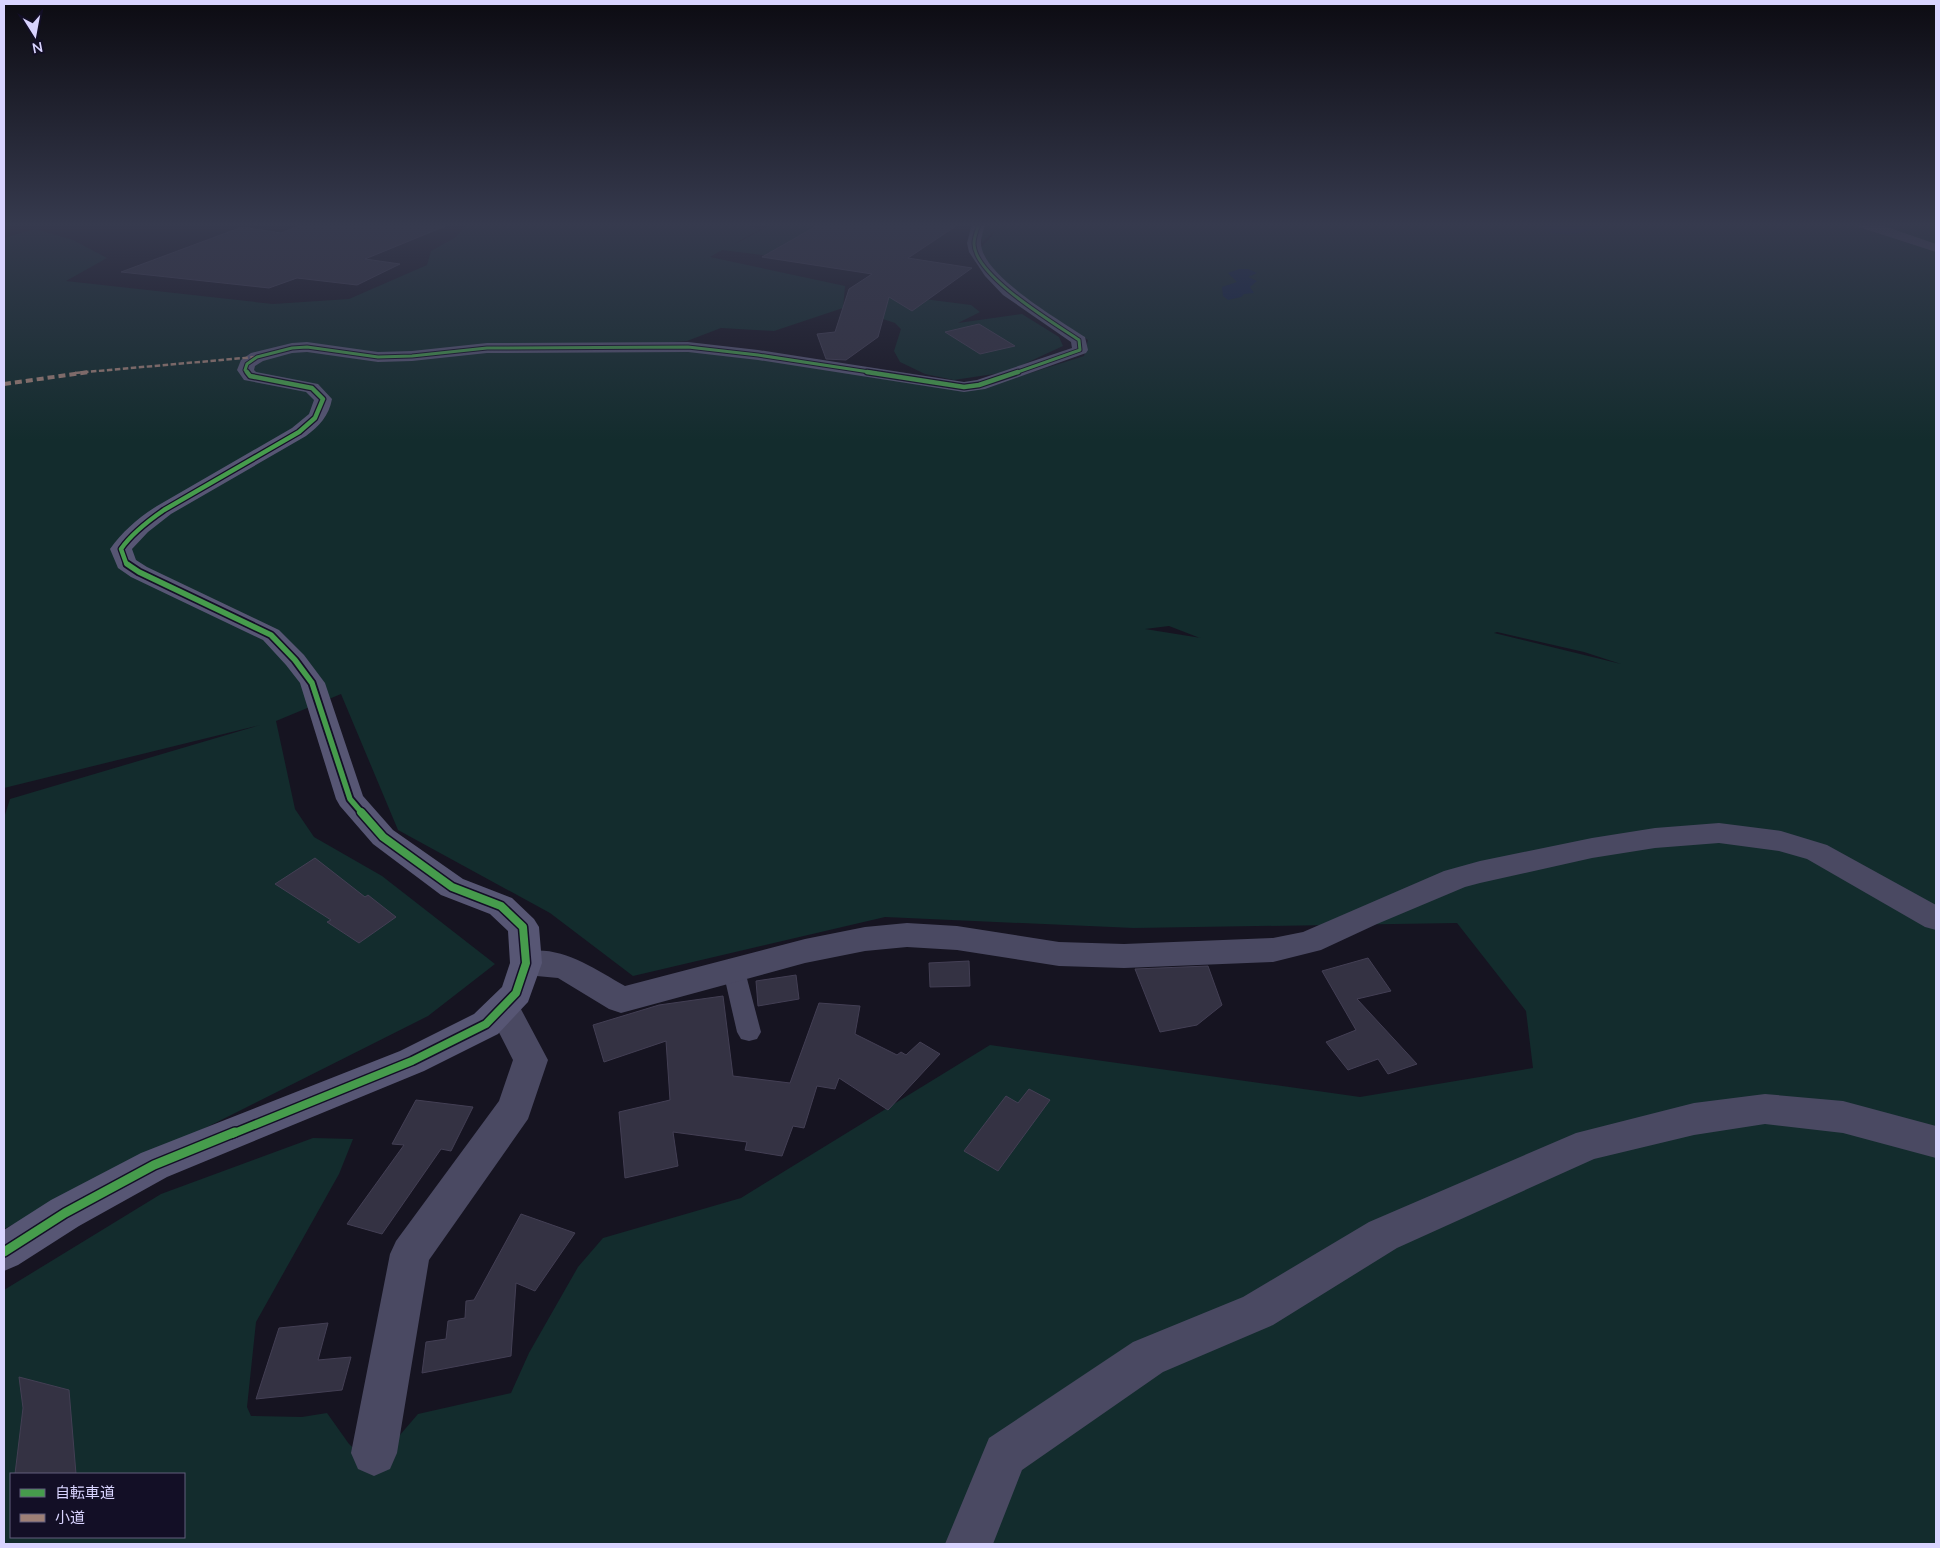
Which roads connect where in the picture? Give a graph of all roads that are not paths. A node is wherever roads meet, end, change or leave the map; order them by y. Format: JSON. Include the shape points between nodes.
{"nodes":[{"id":1,"x":1014,"y":296,"type":"edge"},
{"id":2,"x":1936,"y":919,"type":"edge"},
{"id":3,"x":526,"y":963,"type":"junction"},
{"id":4,"x":734,"y":970,"type":"junction"},
{"id":5,"x":503,"y":1007,"type":"junction"},
{"id":6,"x":749,"y":1032,"type":"dead end"},
{"id":7,"x":1936,"y":1142,"type":"edge"},
{"id":8,"x":4,"y":1252,"type":"edge"},
{"id":9,"x":374,"y":1453,"type":"dead end"},
{"id":10,"x":969,"y":1544,"type":"edge"}],
"edges":[{"from":1,"to":3,"type":"street","via":[[1079,340],[1080,350],[979,385],[964,387],[688,347],[520,347],[378,357],[307,347],[276,351],[247,364],[245,370],[250,376],[312,388],[323,399],[322,410],[313,423],[164,510],[126,541],[121,549],[126,562],[139,572],[271,635],[312,683],[350,799],[382,837],[437,876],[452,886],[501,906],[523,927]]},
{"from":2,"to":4,"type":"street","via":[[1818,852],[1781,841],[1719,833],[1654,838],[1592,848],[1480,872],[1455,879],[1310,942],[1273,950],[1124,956],[1059,954],[957,938],[908,935],[865,939]]},
{"from":3,"to":4,"type":"street","via":[[564,966],[622,1000]]},
{"from":3,"to":5,"type":"street","via":[[516,993]]},
{"from":4,"to":6,"type":"lane"},
{"from":5,"to":8,"type":"street","via":[[486,1024],[412,1061],[154,1165]]},
{"from":5,"to":9,"type":"street","via":[[531,1060],[515,1108],[410,1254]]},
{"from":7,"to":10,"type":"street","via":[[1843,1117],[1765,1109],[1694,1119],[1589,1144],[1526,1170],[1383,1235],[1258,1311],[1148,1357],[1005,1454]]}]}
